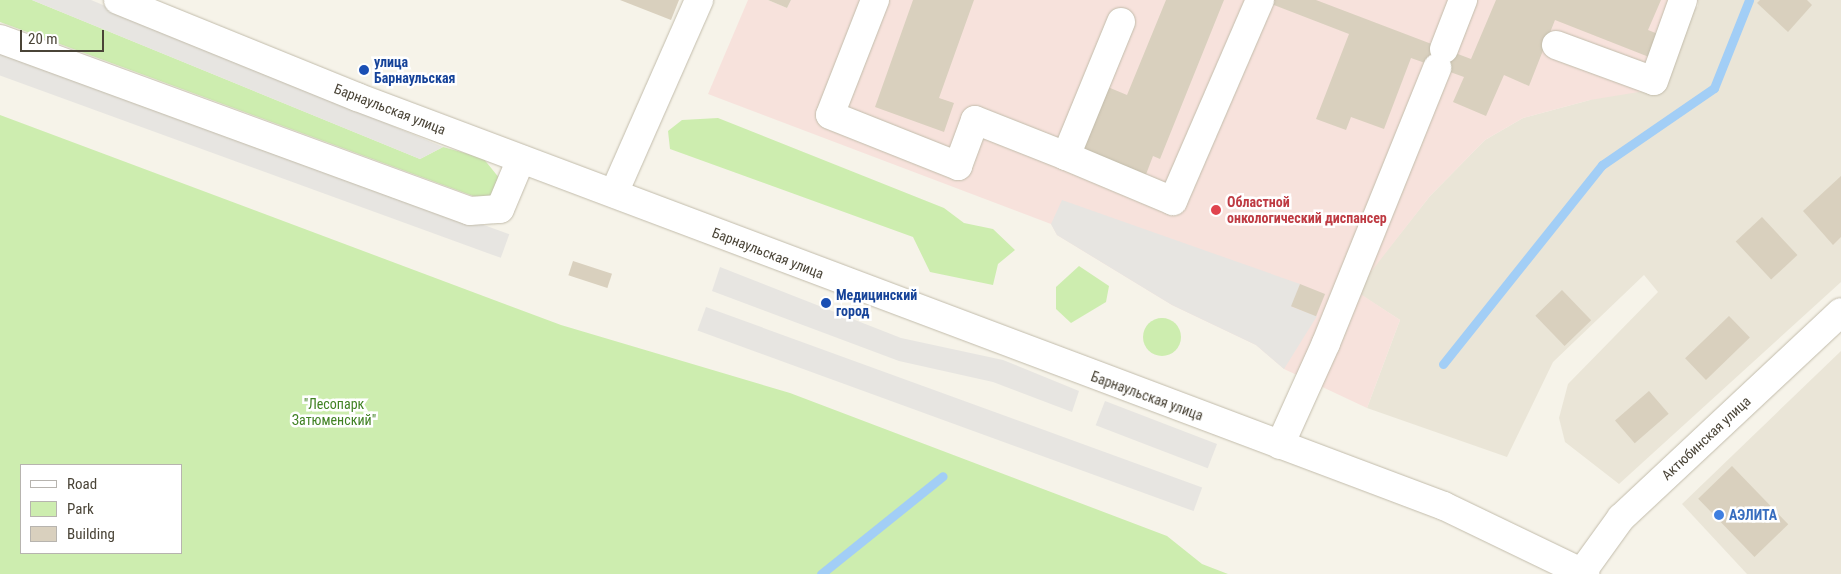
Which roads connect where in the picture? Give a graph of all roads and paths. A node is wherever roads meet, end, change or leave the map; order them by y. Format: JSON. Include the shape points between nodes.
{"nodes":[{"id":1,"x":699,"y":0,"type":"edge"},
{"id":2,"x":875,"y":0,"type":"edge"},
{"id":3,"x":1260,"y":0,"type":"edge"},
{"id":4,"x":1463,"y":0,"type":"edge"},
{"id":5,"x":1683,"y":0,"type":"edge"},
{"id":6,"x":123,"y":1,"type":"edge"},
{"id":7,"x":1121,"y":22,"type":"dead end"},
{"id":8,"x":0,"y":39,"type":"edge"},
{"id":9,"x":1556,"y":45,"type":"dead end"},
{"id":10,"x":1066,"y":156,"type":"junction"},
{"id":11,"x":522,"y":159,"type":"junction"},
{"id":12,"x":614,"y":193,"type":"junction"},
{"id":13,"x":1841,"y":312,"type":"edge"},
{"id":14,"x":1280,"y":445,"type":"junction"},
{"id":15,"x":1583,"y":573,"type":"edge"}],
"edges":[{"from":1,"to":12,"type":"street"},
{"from":2,"to":10,"type":"street","via":[[830,115],[958,166],[976,120]]},
{"from":3,"to":10,"type":"street","via":[[1173,201]]},
{"from":4,"to":14,"type":"street","via":[[1326,343]]},
{"from":5,"to":9,"type":"street","via":[[1654,81]]},
{"from":6,"to":11,"type":"street","name":"Барнаульская улица"},
{"from":7,"to":10,"type":"street"},
{"from":8,"to":11,"type":"street","via":[[470,211],[500,209]]},
{"from":11,"to":12,"type":"street","name":"Барнаульская улица"},
{"from":12,"to":14,"type":"street","name":"Барнаульская улица"},
{"from":13,"to":15,"type":"street","name":"Актюбинская улица","via":[[1621,518]]},
{"from":14,"to":15,"type":"street","name":"Барнаульская улица","via":[[1444,506]]}]}
